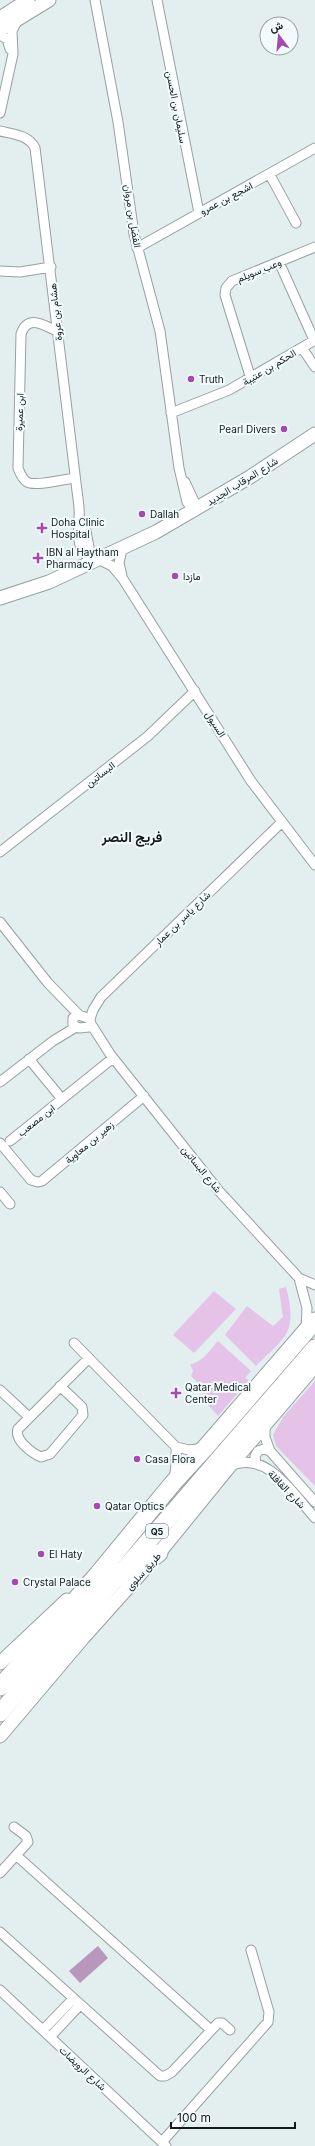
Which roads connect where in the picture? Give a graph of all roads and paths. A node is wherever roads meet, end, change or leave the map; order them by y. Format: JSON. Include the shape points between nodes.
{"nodes":[{"id":1,"x":28,"y":0,"type":"edge"},
{"id":2,"x":49,"y":0,"type":"edge"},
{"id":3,"x":95,"y":0,"type":"edge"},
{"id":4,"x":157,"y":0,"type":"edge"},
{"id":5,"x":0,"y":18,"type":"edge"},
{"id":6,"x":17,"y":21,"type":"junction"},
{"id":7,"x":0,"y":30,"type":"edge"},
{"id":8,"x":0,"y":35,"type":"edge"},
{"id":9,"x":10,"y":60,"type":"junction"},
{"id":10,"x":0,"y":113,"type":"edge"},
{"id":11,"x":0,"y":131,"type":"edge"},
{"id":12,"x":315,"y":148,"type":"edge"},
{"id":13,"x":270,"y":175,"type":"junction"},
{"id":14,"x":199,"y":213,"type":"junction"},
{"id":15,"x":296,"y":223,"type":"dead end"},
{"id":16,"x":315,"y":247,"type":"edge"},
{"id":17,"x":137,"y":248,"type":"junction"},
{"id":18,"x":278,"y":262,"type":"junction"},
{"id":19,"x":51,"y":267,"type":"junction"},
{"id":20,"x":0,"y":271,"type":"edge"},
{"id":21,"x":57,"y":331,"type":"junction"},
{"id":22,"x":315,"y":340,"type":"edge"},
{"id":23,"x":302,"y":348,"type":"junction"},
{"id":24,"x":315,"y":367,"type":"edge"},
{"id":25,"x":251,"y":379,"type":"junction"},
{"id":26,"x":171,"y":413,"type":"junction"},
{"id":27,"x":315,"y":434,"type":"edge"},
{"id":28,"x":75,"y":478,"type":"junction"},
{"id":29,"x":196,"y":509,"type":"junction"},
{"id":30,"x":167,"y":525,"type":"junction"},
{"id":31,"x":122,"y":549,"type":"junction"},
{"id":32,"x":94,"y":559,"type":"junction"},
{"id":33,"x":123,"y":579,"type":"junction"},
{"id":34,"x":0,"y":598,"type":"edge"},
{"id":35,"x":195,"y":691,"type":"junction"},
{"id":36,"x":282,"y":822,"type":"junction"},
{"id":37,"x":0,"y":852,"type":"edge"},
{"id":38,"x":315,"y":865,"type":"edge"},
{"id":39,"x":0,"y":922,"type":"edge"},
{"id":40,"x":91,"y":1021,"type":"junction"},
{"id":41,"x":76,"y":1022,"type":"junction"},
{"id":42,"x":112,"y":1056,"type":"junction"},
{"id":43,"x":29,"y":1059,"type":"junction"},
{"id":44,"x":0,"y":1082,"type":"edge"},
{"id":45,"x":144,"y":1096,"type":"junction"},
{"id":46,"x":62,"y":1099,"type":"junction"},
{"id":47,"x":10,"y":1141,"type":"dead end"},
{"id":48,"x":0,"y":1143,"type":"edge"},
{"id":49,"x":0,"y":1192,"type":"edge"},
{"id":50,"x":10,"y":1204,"type":"dead end"},
{"id":51,"x":299,"y":1278,"type":"junction"},
{"id":52,"x":315,"y":1285,"type":"edge"},
{"id":53,"x":310,"y":1327,"type":"edge"},
{"id":54,"x":74,"y":1343,"type":"dead end"},
{"id":55,"x":315,"y":1348,"type":"edge"},
{"id":56,"x":89,"y":1358,"type":"junction"},
{"id":57,"x":315,"y":1366,"type":"edge"},
{"id":58,"x":60,"y":1386,"type":"junction"},
{"id":59,"x":0,"y":1390,"type":"edge"},
{"id":60,"x":29,"y":1417,"type":"junction"},
{"id":61,"x":265,"y":1425,"type":"junction"},
{"id":62,"x":176,"y":1447,"type":"junction"},
{"id":63,"x":206,"y":1447,"type":"junction"},
{"id":64,"x":270,"y":1452,"type":"junction"},
{"id":65,"x":256,"y":1463,"type":"junction"},
{"id":66,"x":229,"y":1466,"type":"junction"},
{"id":67,"x":173,"y":1484,"type":"junction"},
{"id":68,"x":315,"y":1502,"type":"edge"},
{"id":69,"x":315,"y":1518,"type":"edge"},
{"id":70,"x":159,"y":1553,"type":"junction"},
{"id":71,"x":98,"y":1574,"type":"junction"},
{"id":72,"x":99,"y":1598,"type":"junction"},
{"id":73,"x":0,"y":1663,"type":"edge"},
{"id":74,"x":0,"y":1687,"type":"edge"},
{"id":75,"x":0,"y":1713,"type":"edge"},
{"id":76,"x":0,"y":1736,"type":"edge"},
{"id":77,"x":14,"y":1827,"type":"dead end"},
{"id":78,"x":17,"y":1856,"type":"junction"},
{"id":79,"x":0,"y":1873,"type":"edge"},
{"id":80,"x":0,"y":1932,"type":"edge"},
{"id":81,"x":251,"y":1950,"type":"dead end"},
{"id":82,"x":0,"y":1990,"type":"edge"},
{"id":83,"x":77,"y":2002,"type":"junction"},
{"id":84,"x":211,"y":2030,"type":"junction"},
{"id":85,"x":230,"y":2030,"type":"dead end"},
{"id":86,"x":46,"y":2033,"type":"junction"},
{"id":87,"x":164,"y":2144,"type":"edge"}],
"edges":[{"from":1,"to":5,"type":"main road"},
{"from":2,"to":6,"type":"main road"},
{"from":3,"to":17,"type":"street","name":"الفضل بن مروان","via":[[118,122]]},
{"from":4,"to":14,"type":"street","name":"سليمان بن الحسن"},
{"from":6,"to":7,"type":"main road"},
{"from":6,"to":9,"type":"street","via":[[12,31],[13,50]]},
{"from":8,"to":9,"type":"street","via":[[9,42]]},
{"from":9,"to":10,"type":"street"},
{"from":11,"to":19,"type":"street","name":"هشام بن عروة","via":[[27,138],[35,148]]},
{"from":12,"to":13,"type":"street","name":"اشجع بن عمرو"},
{"from":13,"to":14,"type":"street","name":"اشجع بن عمرو"},
{"from":13,"to":15,"type":"street"},
{"from":14,"to":17,"type":"street","name":"اشجع بن عمرو"},
{"from":16,"to":18,"type":"street","name":"وعب سويلم"},
{"from":17,"to":26,"type":"street","name":"الفضل بن مروان","via":[[160,331]]},
{"from":18,"to":22,"type":"street"},
{"from":18,"to":25,"type":"street","name":"وعب سويلم","via":[[232,281],[226,288],[227,302]]},
{"from":19,"to":20,"type":"street","via":[[20,272]]},
{"from":19,"to":21,"type":"street","name":"هشام بن عروة"},
{"from":21,"to":28,"type":"street","name":"هشام بن عروة"},
{"from":21,"to":28,"type":"street","name":"ابن عميرة","via":[[37,322],[24,327],[21,334],[18,468],[27,482],[34,484]]},
{"from":22,"to":23,"type":"street","name":"الحكم بن عتيبة"},
{"from":23,"to":24,"type":"street","name":"الحكم بن عتيبة"},
{"from":23,"to":25,"type":"street","name":"الحكم بن عتيبة"},
{"from":25,"to":26,"type":"street","name":"الحكم بن عتيبة"},
{"from":26,"to":29,"type":"street","name":"الفضل بن مروان","via":[[187,502]]},
{"from":27,"to":29,"type":"main road","name":"شارع المرقاب الجديد"},
{"from":28,"to":32,"type":"street","name":"هشام بن عروة","via":[[81,548]]},
{"from":29,"to":30,"type":"main road","name":"شارع المرقاب الجديد"},
{"from":30,"to":31,"type":"main road","name":"شارع المرقاب الجديد"},
{"from":30,"to":32,"type":"main road","name":"شارع المرقاب الجديد","via":[[158,526]]},
{"from":31,"to":32,"type":"main road","name":"شارع المرقاب الجديد"},
{"from":31,"to":33,"type":"street","name":"السيول","via":[[119,563]]},
{"from":32,"to":33,"type":"street","name":"السيول","via":[[112,566]]},
{"from":32,"to":34,"type":"main road","name":"شارع المرقاب الجديد","via":[[49,582]]},
{"from":33,"to":35,"type":"street","name":"السيول"},
{"from":35,"to":36,"type":"street","name":"السيول","via":[[243,769]]},
{"from":35,"to":37,"type":"street","name":"البساتين","via":[[148,736]]},
{"from":36,"to":38,"type":"street","name":"السيول"},
{"from":36,"to":40,"type":"street","name":"شارع ياسر بن عمار","via":[[101,997],[95,1005]]},
{"from":39,"to":41,"type":"street"},
{"from":40,"to":41,"type":"street"},
{"from":40,"to":42,"type":"street","name":"شارع البساتين"},
{"from":41,"to":42,"type":"street","name":"شارع البساتين"},
{"from":41,"to":43,"type":"street"},
{"from":42,"to":45,"type":"street","name":"شارع البساتين"},
{"from":42,"to":46,"type":"street","name":"ابن مصعب"},
{"from":43,"to":44,"type":"street"},
{"from":43,"to":46,"type":"street","name":"ابن مصعب"},
{"from":45,"to":48,"type":"street","name":"زهير بن معاوية","via":[[45,1179],[38,1182],[31,1180]]},
{"from":45,"to":51,"type":"street","name":"شارع البساتين","via":[[219,1191]]},
{"from":46,"to":47,"type":"street","name":"ابن مصعب"},
{"from":49,"to":50,"type":"street"},
{"from":51,"to":52,"type":"street","name":"شارع البساتين"},
{"from":51,"to":53,"type":"street","name":"شارع البساتين","via":[[308,1308]]},
{"from":53,"to":63,"type":"highway","number":"Q5"},
{"from":54,"to":56,"type":"street"},
{"from":55,"to":72,"type":"highway","name":"طريق سلوى","number":"Q5"},
{"from":56,"to":58,"type":"street"},
{"from":56,"to":62,"type":"street"},
{"from":57,"to":61,"type":"main road","name":"طريق سلوى","number":"Q5"},
{"from":58,"to":60,"type":"street"},
{"from":58,"to":60,"type":"street","via":[[82,1407],[83,1415],[47,1456],[38,1456],[17,1436],[18,1429]]},
{"from":59,"to":60,"type":"street"},
{"from":61,"to":64,"type":"street","name":"شارع القافلة","via":[[265,1437]]},
{"from":61,"to":66,"type":"main road","name":"طريق سلوى","number":"Q5"},
{"from":62,"to":63,"type":"street","via":[[189,1450]]},
{"from":62,"to":67,"type":"street"},
{"from":63,"to":67,"type":"highway","number":"Q5"},
{"from":64,"to":65,"type":"street","via":[[264,1449],[258,1451],[255,1456]]},
{"from":64,"to":68,"type":"street","name":"شارع القافلة"},
{"from":65,"to":66,"type":"street","via":[[241,1462]]},
{"from":65,"to":69,"type":"street","name":"شارع القافلة","via":[[275,1474]]},
{"from":66,"to":70,"type":"main road","name":"طريق سلوى","number":"Q5"},
{"from":67,"to":71,"type":"highway","number":"Q5"},
{"from":70,"to":72,"type":"highway"},
{"from":70,"to":76,"type":"main road","name":"طريق سلوى"},
{"from":71,"to":73,"type":"main road"},
{"from":71,"to":74,"type":"highway","number":"Q5"},
{"from":72,"to":75,"type":"highway","name":"طريق سلوى","number":"Q5"},
{"from":77,"to":78,"type":"street","via":[[26,1836],[28,1842]]},
{"from":78,"to":79,"type":"street"},
{"from":78,"to":84,"type":"street"},
{"from":80,"to":83,"type":"street"},
{"from":81,"to":87,"type":"street","via":[[269,2012],[268,2022]]},
{"from":82,"to":86,"type":"street","name":"شارع الرويضات"},
{"from":83,"to":84,"type":"street","via":[[160,2076],[172,2072]]},
{"from":83,"to":86,"type":"street"},
{"from":84,"to":85,"type":"street","via":[[219,2023]]},
{"from":86,"to":87,"type":"street","name":"شارع الرويضات"}]}
